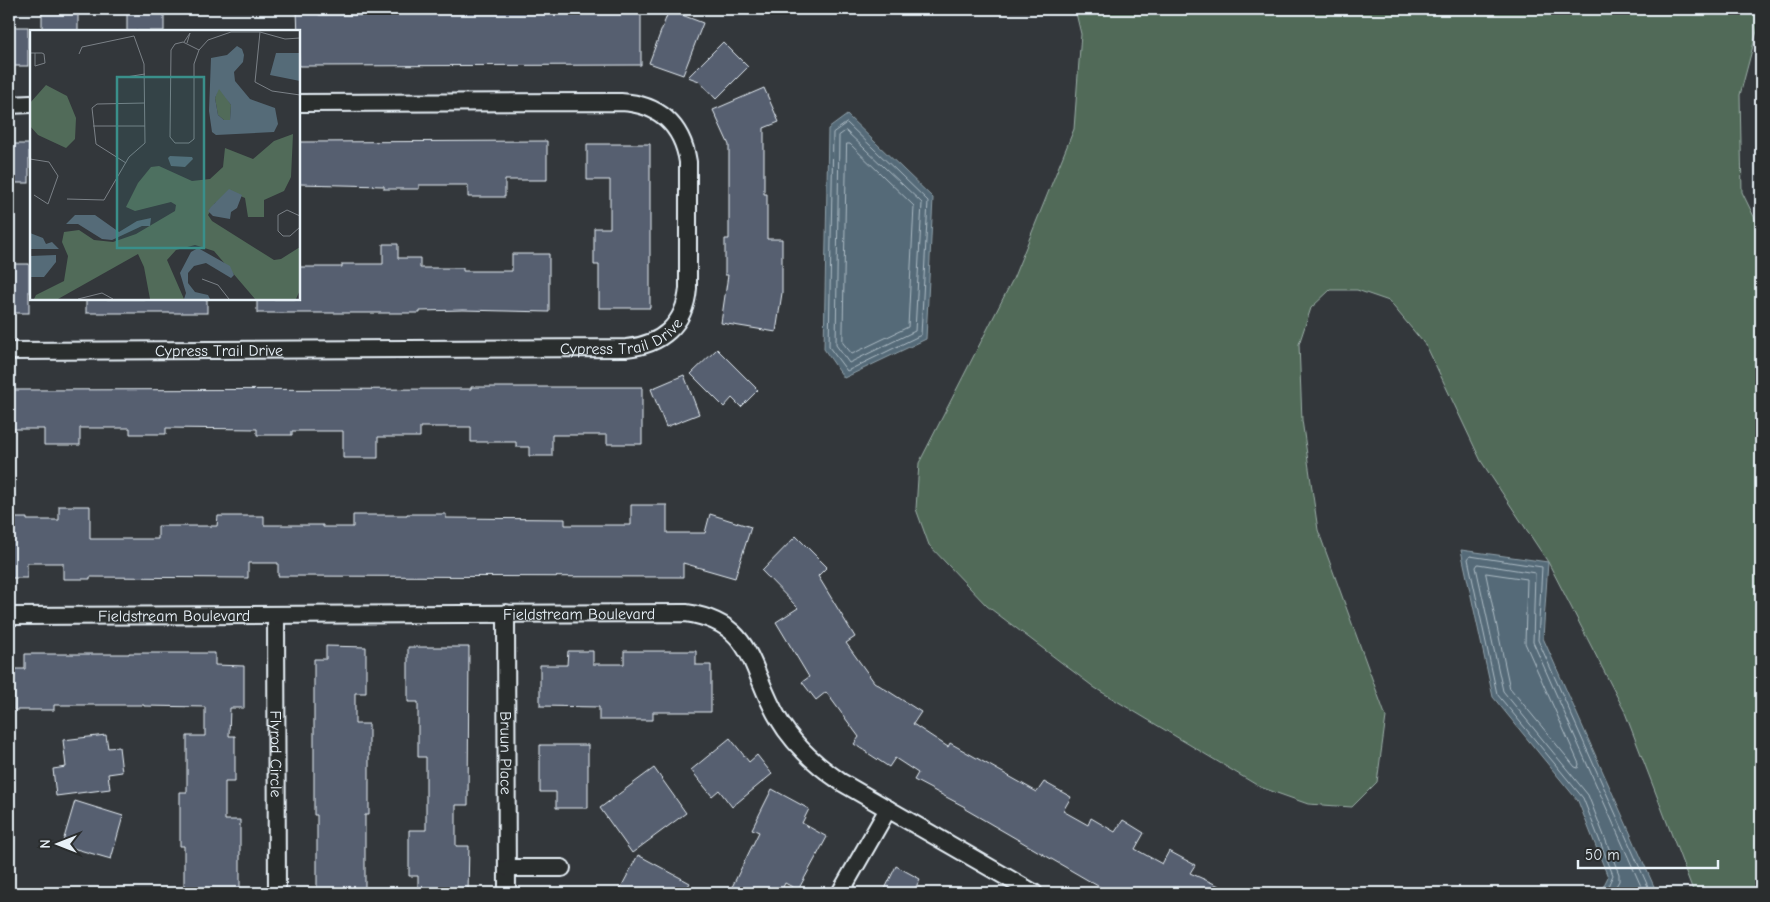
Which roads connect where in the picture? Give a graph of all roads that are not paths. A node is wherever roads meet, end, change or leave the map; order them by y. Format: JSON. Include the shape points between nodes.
{"nodes":[{"id":1,"x":30,"y":104,"type":"edge"},
{"id":2,"x":300,"y":104,"type":"edge"},
{"id":3,"x":9,"y":105,"type":"edge"},
{"id":4,"x":9,"y":351,"type":"edge"},
{"id":5,"x":506,"y":614,"type":"junction"},
{"id":6,"x":276,"y":615,"type":"junction"},
{"id":7,"x":9,"y":616,"type":"edge"},
{"id":8,"x":888,"y":809,"type":"junction"},
{"id":9,"x":507,"y":868,"type":"junction"},
{"id":10,"x":562,"y":868,"type":"dead end"},
{"id":11,"x":277,"y":893,"type":"edge"},
{"id":12,"x":507,"y":893,"type":"edge"},
{"id":13,"x":840,"y":893,"type":"edge"},
{"id":14,"x":1034,"y":893,"type":"edge"}],
"edges":[{"from":1,"to":3,"type":"street"},
{"from":2,"to":4,"type":"street","name":"Cypress Trail Drive","via":[[620,102],[653,109],[677,130],[688,162],[688,288],[686,304],[679,318],[657,340],[626,348]]},
{"from":5,"to":6,"type":"street","name":"Fieldstream Boulevard"},
{"from":5,"to":8,"type":"street","name":"Fieldstream Boulevard","via":[[686,613],[724,624],[746,648],[776,714],[807,755],[841,782]]},
{"from":5,"to":9,"type":"street","name":"Bruun Place"},
{"from":6,"to":7,"type":"street","name":"Fieldstream Boulevard"},
{"from":6,"to":11,"type":"street","name":"Flyrod Circle"},
{"from":8,"to":13,"type":"street"},
{"from":8,"to":14,"type":"street","name":"Fieldstream Boulevard"},
{"from":9,"to":10,"type":"street"},
{"from":9,"to":12,"type":"street","name":"Bruun Place"}]}
